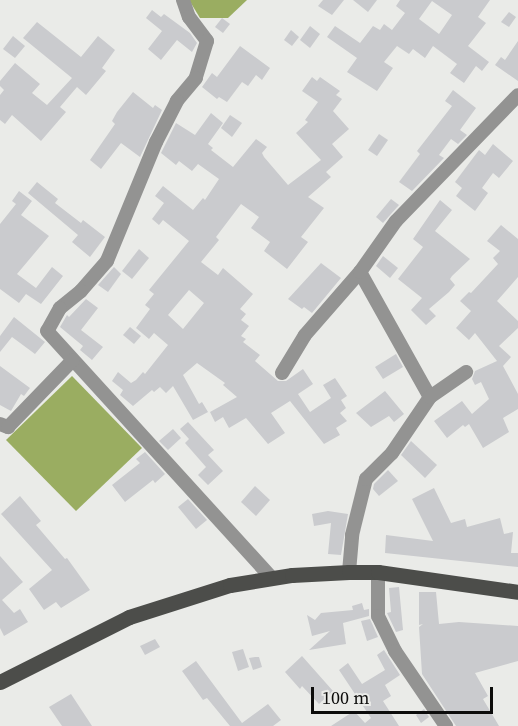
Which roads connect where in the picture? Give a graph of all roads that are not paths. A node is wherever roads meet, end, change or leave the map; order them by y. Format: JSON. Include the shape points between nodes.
{"nodes":[{"id":1,"x":183,"y":0,"type":"edge"},
{"id":2,"x":518,"y":96,"type":"edge"},
{"id":3,"x":360,"y":272,"type":"junction"},
{"id":4,"x":72,"y":360,"type":"junction"},
{"id":5,"x":466,"y":372,"type":"dead end"},
{"id":6,"x":282,"y":373,"type":"dead end"},
{"id":7,"x":430,"y":397,"type":"junction"},
{"id":8,"x":0,"y":424,"type":"edge"},
{"id":9,"x":349,"y":572,"type":"junction"},
{"id":10,"x":378,"y":572,"type":"junction"},
{"id":11,"x":272,"y":578,"type":"junction"},
{"id":12,"x":518,"y":592,"type":"edge"},
{"id":13,"x":0,"y":682,"type":"edge"},
{"id":14,"x":446,"y":726,"type":"edge"}],
"edges":[{"from":1,"to":4,"type":"street","via":[[189,17],[207,41],[196,78],[177,101],[156,142],[107,261],[60,308],[47,331]]},
{"from":2,"to":3,"type":"street","via":[[396,221]]},
{"from":3,"to":6,"type":"street","via":[[305,335]]},
{"from":3,"to":7,"type":"street"},
{"from":4,"to":8,"type":"street","via":[[8,427]]},
{"from":4,"to":11,"type":"street"},
{"from":5,"to":7,"type":"street"},
{"from":7,"to":9,"type":"street","via":[[392,453],[366,479],[352,535]]},
{"from":9,"to":10,"type":"main road"},
{"from":9,"to":11,"type":"main road"},
{"from":10,"to":12,"type":"main road"},
{"from":10,"to":14,"type":"street","via":[[378,616],[395,651]]},
{"from":11,"to":13,"type":"main road","via":[[230,585],[129,617]]}]}
